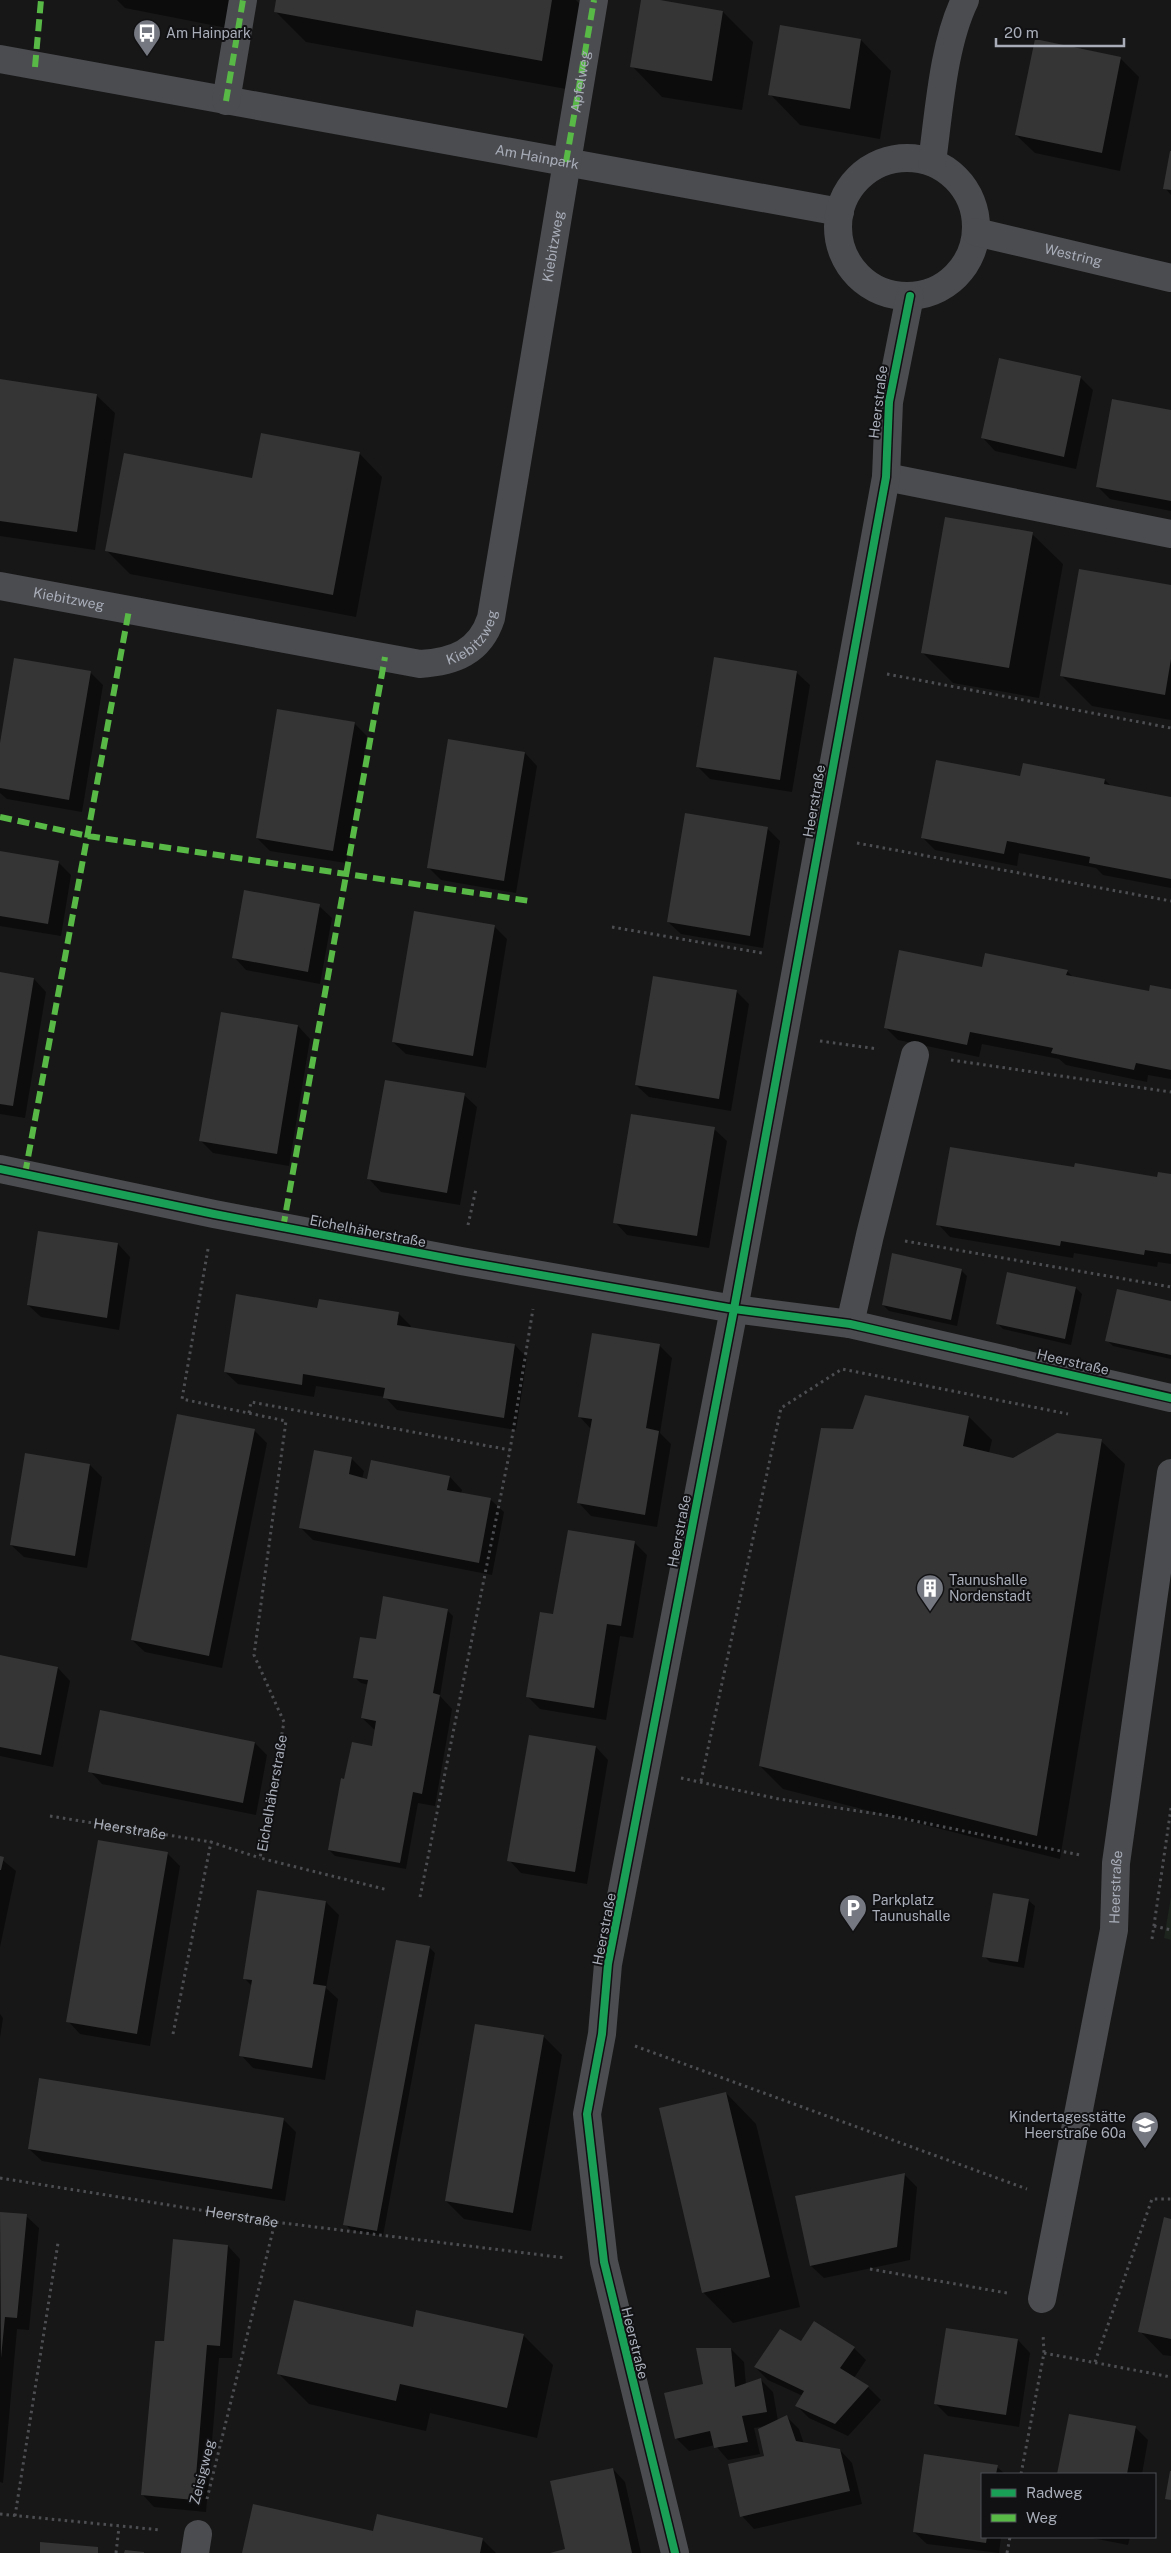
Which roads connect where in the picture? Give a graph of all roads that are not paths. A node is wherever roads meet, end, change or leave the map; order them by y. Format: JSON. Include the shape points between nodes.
{"nodes":[{"id":1,"x":243,"y":0,"type":"edge"},
{"id":2,"x":594,"y":0,"type":"edge"},
{"id":3,"x":965,"y":0,"type":"edge"},
{"id":4,"x":0,"y":59,"type":"edge"},
{"id":5,"x":226,"y":100,"type":"junction"},
{"id":6,"x":566,"y":162,"type":"junction"},
{"id":7,"x":932,"y":162,"type":"junction"},
{"id":8,"x":840,"y":212,"type":"junction"},
{"id":9,"x":976,"y":232,"type":"junction"},
{"id":10,"x":1171,"y":278,"type":"edge"},
{"id":11,"x":910,"y":296,"type":"junction"},
{"id":12,"x":886,"y":477,"type":"junction"},
{"id":13,"x":1171,"y":534,"type":"edge"},
{"id":14,"x":0,"y":586,"type":"edge"},
{"id":15,"x":915,"y":1055,"type":"road end"},
{"id":16,"x":0,"y":1169,"type":"edge"},
{"id":17,"x":734,"y":1309,"type":"junction"},
{"id":18,"x":850,"y":1324,"type":"junction"},
{"id":19,"x":1171,"y":1398,"type":"edge"},
{"id":20,"x":1171,"y":1473,"type":"edge"},
{"id":21,"x":1042,"y":2300,"type":"road end"},
{"id":22,"x":675,"y":2553,"type":"edge"}],
"edges":[{"from":1,"to":5,"type":"street"},
{"from":2,"to":6,"type":"street","name":"Apfelweg"},
{"from":3,"to":7,"type":"street","via":[[956,17],[950,44]]},
{"from":4,"to":5,"type":"street","name":"Am Hainpark"},
{"from":5,"to":6,"type":"street","name":"Am Hainpark"},
{"from":6,"to":8,"type":"street","name":"Am Hainpark"},
{"from":6,"to":14,"type":"street","name":"Kiebitzweg","via":[[490,618],[486,631],[469,651],[445,662],[420,664]]},
{"from":7,"to":8,"type":"street","via":[[906,158],[887,160],[870,169],[845,196]]},
{"from":7,"to":9,"type":"street","via":[[962,185],[974,210]]},
{"from":8,"to":11,"type":"street","via":[[840,243],[852,269],[874,287],[887,293]]},
{"from":9,"to":10,"type":"street","name":"Westring"},
{"from":9,"to":11,"type":"street","via":[[972,252],[951,280],[936,290]]},
{"from":11,"to":12,"type":"street","name":"Heerstraße","via":[[889,402]]},
{"from":12,"to":13,"type":"street"},
{"from":12,"to":17,"type":"street","name":"Heerstraße"},
{"from":15,"to":18,"type":"street"},
{"from":16,"to":17,"type":"street","name":"Eichelhäherstraße","via":[[214,1214]]},
{"from":17,"to":18,"type":"street","name":"Heerstraße"},
{"from":17,"to":22,"type":"street","name":"Heerstraße","via":[[608,1964],[602,2034],[587,2114],[604,2262]]},
{"from":18,"to":19,"type":"street","name":"Heerstraße"},
{"from":20,"to":21,"type":"street","name":"Heerstraße","via":[[1116,1863],[1114,1930]]}]}
